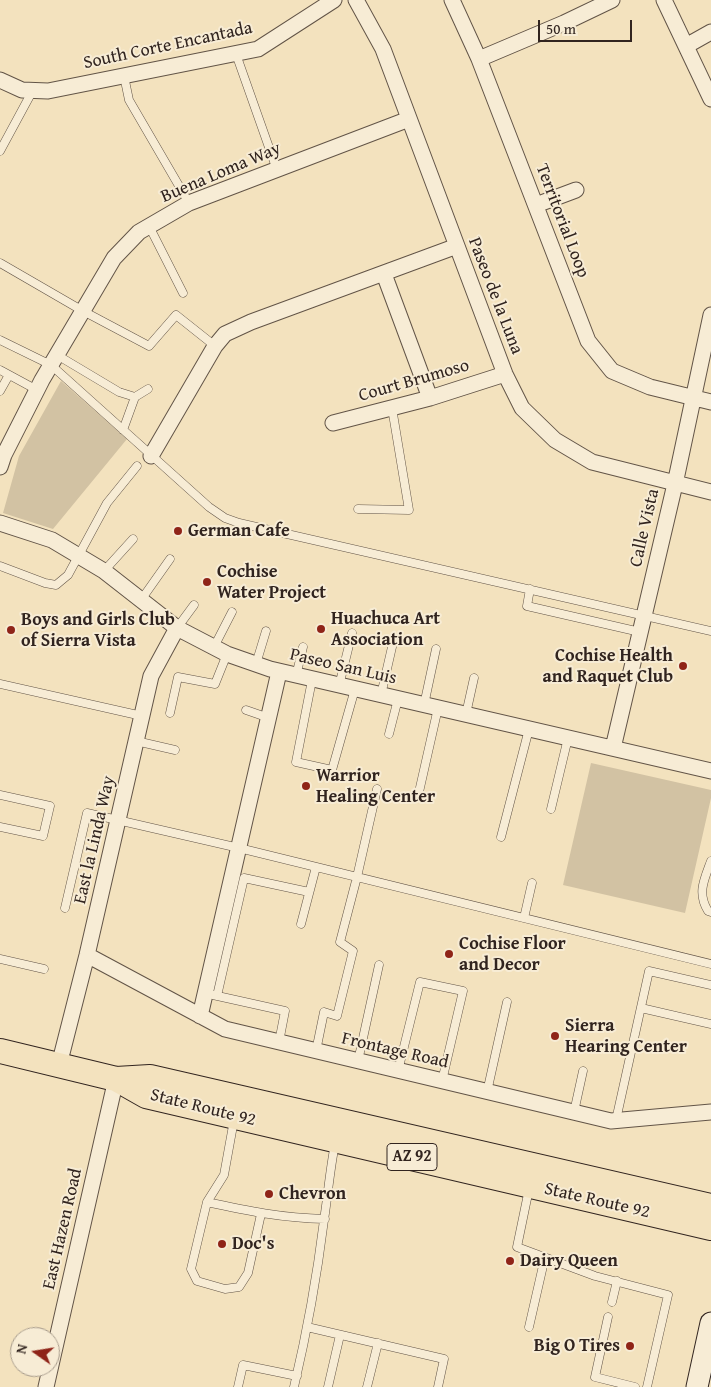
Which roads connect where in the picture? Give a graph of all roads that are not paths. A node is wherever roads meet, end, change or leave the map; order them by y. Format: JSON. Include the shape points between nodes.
{"nodes":[{"id":1,"x":334,"y":0,"type":"edge"},
{"id":2,"x":356,"y":0,"type":"edge"},
{"id":3,"x":452,"y":0,"type":"edge"},
{"id":4,"x":612,"y":0,"type":"edge"},
{"id":5,"x":664,"y":0,"type":"edge"},
{"id":6,"x":711,"y":32,"type":"edge"},
{"id":7,"x":686,"y":46,"type":"junction"},
{"id":8,"x":236,"y":54,"type":"junction"},
{"id":9,"x":479,"y":59,"type":"junction"},
{"id":10,"x":124,"y":76,"type":"junction"},
{"id":11,"x":0,"y":80,"type":"edge"},
{"id":12,"x":33,"y":90,"type":"junction"},
{"id":13,"x":711,"y":99,"type":"edge"},
{"id":14,"x":409,"y":119,"type":"junction"},
{"id":15,"x":0,"y":151,"type":"edge"},
{"id":16,"x":277,"y":170,"type":"junction"},
{"id":17,"x":576,"y":190,"type":"dead end"},
{"id":18,"x":189,"y":203,"type":"junction"},
{"id":19,"x":536,"y":205,"type":"junction"},
{"id":20,"x":149,"y":226,"type":"junction"},
{"id":21,"x":457,"y":246,"type":"junction"},
{"id":22,"x":0,"y":262,"type":"edge"},
{"id":23,"x":384,"y":274,"type":"junction"},
{"id":24,"x":183,"y":293,"type":"dead end"},
{"id":25,"x":83,"y":311,"type":"junction"},
{"id":26,"x":711,"y":315,"type":"edge"},
{"id":27,"x":0,"y":340,"type":"edge"},
{"id":28,"x":215,"y":346,"type":"junction"},
{"id":29,"x":54,"y":360,"type":"junction"},
{"id":30,"x":0,"y":370,"type":"edge"},
{"id":31,"x":505,"y":374,"type":"junction"},
{"id":32,"x":10,"y":375,"type":"junction"},
{"id":33,"x":148,"y":389,"type":"dead end"},
{"id":34,"x":0,"y":390,"type":"edge"},
{"id":35,"x":36,"y":390,"type":"junction"},
{"id":36,"x":134,"y":397,"type":"junction"},
{"id":37,"x":430,"y":398,"type":"junction"},
{"id":38,"x":693,"y":398,"type":"junction"},
{"id":39,"x":711,"y":402,"type":"edge"},
{"id":40,"x":392,"y":408,"type":"junction"},
{"id":41,"x":333,"y":423,"type":"dead end"},
{"id":42,"x":124,"y":430,"type":"junction"},
{"id":43,"x":151,"y":456,"type":"junction"},
{"id":44,"x":137,"y":466,"type":"dead end"},
{"id":45,"x":0,"y":467,"type":"edge"},
{"id":46,"x":674,"y":484,"type":"junction"},
{"id":47,"x":711,"y":492,"type":"edge"},
{"id":48,"x":358,"y":509,"type":"dead end"},
{"id":49,"x":0,"y":523,"type":"edge"},
{"id":50,"x":133,"y":539,"type":"dead end"},
{"id":51,"x":77,"y":555,"type":"junction"},
{"id":52,"x":170,"y":559,"type":"dead end"},
{"id":53,"x":0,"y":566,"type":"edge"},
{"id":54,"x":104,"y":571,"type":"junction"},
{"id":55,"x":530,"y":589,"type":"junction"},
{"id":56,"x":141,"y":600,"type":"junction"},
{"id":57,"x":194,"y":605,"type":"dead end"},
{"id":58,"x":232,"y":612,"type":"dead end"},
{"id":59,"x":644,"y":614,"type":"junction"},
{"id":60,"x":177,"y":628,"type":"junction"},
{"id":61,"x":266,"y":631,"type":"dead end"},
{"id":62,"x":711,"y":631,"type":"edge"},
{"id":63,"x":640,"y":632,"type":"junction"},
{"id":64,"x":352,"y":633,"type":"dead end"},
{"id":65,"x":303,"y":647,"type":"dead end"},
{"id":66,"x":392,"y":647,"type":"dead end"},
{"id":67,"x":436,"y":649,"type":"dead end"},
{"id":68,"x":220,"y":650,"type":"junction"},
{"id":69,"x":256,"y":664,"type":"junction"},
{"id":70,"x":279,"y":672,"type":"junction"},
{"id":71,"x":296,"y":676,"type":"junction"},
{"id":72,"x":474,"y":678,"type":"dead end"},
{"id":73,"x":312,"y":680,"type":"junction"},
{"id":74,"x":0,"y":684,"type":"edge"},
{"id":75,"x":339,"y":686,"type":"junction"},
{"id":76,"x":355,"y":689,"type":"junction"},
{"id":77,"x":381,"y":695,"type":"junction"},
{"id":78,"x":398,"y":699,"type":"junction"},
{"id":79,"x":431,"y":707,"type":"junction"},
{"id":80,"x":246,"y":710,"type":"dead end"},
{"id":81,"x":170,"y":714,"type":"dead end"},
{"id":82,"x":466,"y":714,"type":"junction"},
{"id":83,"x":142,"y":716,"type":"junction"},
{"id":84,"x":269,"y":718,"type":"junction"},
{"id":85,"x":529,"y":729,"type":"junction"},
{"id":86,"x":389,"y":734,"type":"dead end"},
{"id":87,"x":568,"y":738,"type":"junction"},
{"id":88,"x":136,"y":741,"type":"junction"},
{"id":89,"x":613,"y":748,"type":"junction"},
{"id":90,"x":175,"y":750,"type":"dead end"},
{"id":91,"x":711,"y":770,"type":"edge"},
{"id":92,"x":377,"y":789,"type":"dead end"},
{"id":93,"x":419,"y":792,"type":"dead end"},
{"id":94,"x":0,"y":795,"type":"edge"},
{"id":95,"x":551,"y":808,"type":"dead end"},
{"id":96,"x":118,"y":820,"type":"junction"},
{"id":97,"x":0,"y":826,"type":"edge"},
{"id":98,"x":501,"y":837,"type":"dead end"},
{"id":99,"x":239,"y":848,"type":"junction"},
{"id":100,"x":711,"y":861,"type":"edge"},
{"id":101,"x":316,"y":867,"type":"junction"},
{"id":102,"x":357,"y":877,"type":"junction"},
{"id":103,"x":532,"y":883,"type":"dead end"},
{"id":104,"x":310,"y":892,"type":"junction"},
{"id":105,"x":65,"y":908,"type":"dead end"},
{"id":106,"x":711,"y":912,"type":"edge"},
{"id":107,"x":524,"y":918,"type":"junction"},
{"id":108,"x":301,"y":924,"type":"dead end"},
{"id":109,"x":87,"y":955,"type":"junction"},
{"id":110,"x":0,"y":959,"type":"edge"},
{"id":111,"x":379,"y":964,"type":"dead end"},
{"id":112,"x":711,"y":964,"type":"edge"},
{"id":113,"x":44,"y":969,"type":"dead end"},
{"id":114,"x":711,"y":985,"type":"edge"},
{"id":115,"x":211,"y":994,"type":"junction"},
{"id":116,"x":507,"y":1002,"type":"dead end"},
{"id":117,"x":640,"y":1008,"type":"junction"},
{"id":118,"x":200,"y":1016,"type":"junction"},
{"id":119,"x":711,"y":1024,"type":"edge"},
{"id":120,"x":279,"y":1042,"type":"junction"},
{"id":121,"x":0,"y":1051,"type":"edge"},
{"id":122,"x":316,"y":1051,"type":"junction"},
{"id":123,"x":358,"y":1061,"type":"junction"},
{"id":124,"x":59,"y":1065,"type":"junction"},
{"id":125,"x":398,"y":1071,"type":"junction"},
{"id":126,"x":583,"y":1071,"type":"dead end"},
{"id":127,"x":116,"y":1079,"type":"junction"},
{"id":128,"x":442,"y":1081,"type":"junction"},
{"id":129,"x":487,"y":1092,"type":"junction"},
{"id":130,"x":574,"y":1112,"type":"junction"},
{"id":131,"x":711,"y":1112,"type":"edge"},
{"id":132,"x":234,"y":1116,"type":"junction"},
{"id":133,"x":616,"y":1120,"type":"junction"},
{"id":134,"x":338,"y":1130,"type":"junction"},
{"id":135,"x":530,"y":1185,"type":"junction"},
{"id":136,"x":207,"y":1202,"type":"junction"},
{"id":137,"x":711,"y":1206,"type":"edge"},
{"id":138,"x":261,"y":1214,"type":"junction"},
{"id":139,"x":325,"y":1219,"type":"junction"},
{"id":140,"x":711,"y":1228,"type":"edge"},
{"id":141,"x":545,"y":1257,"type":"junction"},
{"id":142,"x":617,"y":1281,"type":"junction"},
{"id":143,"x":612,"y":1302,"type":"dead end"},
{"id":144,"x":608,"y":1317,"type":"dead end"},
{"id":145,"x":711,"y":1323,"type":"edge"},
{"id":146,"x":529,"y":1326,"type":"dead end"},
{"id":147,"x":307,"y":1327,"type":"junction"},
{"id":148,"x":340,"y":1335,"type":"junction"},
{"id":149,"x":378,"y":1344,"type":"junction"},
{"id":150,"x":297,"y":1376,"type":"junction"},
{"id":151,"x":46,"y":1387,"type":"edge"},
{"id":152,"x":238,"y":1387,"type":"edge"},
{"id":153,"x":294,"y":1387,"type":"edge"},
{"id":154,"x":328,"y":1387,"type":"edge"},
{"id":155,"x":367,"y":1387,"type":"edge"},
{"id":156,"x":438,"y":1387,"type":"edge"},
{"id":157,"x":635,"y":1387,"type":"edge"},
{"id":158,"x":647,"y":1387,"type":"edge"},
{"id":159,"x":697,"y":1387,"type":"edge"}],
"edges":[{"from":1,"to":8,"type":"street","name":"South Corte Encantada","via":[[258,49]]},
{"from":2,"to":14,"type":"street","name":"Paseo de la Luna","via":[[383,49]]},
{"from":3,"to":9,"type":"street","name":"Territorial Loop"},
{"from":4,"to":9,"type":"street"},
{"from":5,"to":7,"type":"street"},
{"from":6,"to":7,"type":"street"},
{"from":7,"to":13,"type":"street"},
{"from":8,"to":10,"type":"street","name":"South Corte Encantada"},
{"from":8,"to":16,"type":"lane"},
{"from":9,"to":19,"type":"street","name":"Territorial Loop"},
{"from":10,"to":12,"type":"street","name":"South Corte Encantada","via":[[48,91]]},
{"from":10,"to":18,"type":"lane","via":[[129,100]]},
{"from":11,"to":12,"type":"street","name":"South Corte Encantada","via":[[22,90]]},
{"from":12,"to":15,"type":"lane"},
{"from":14,"to":16,"type":"street","name":"Buena Loma Way"},
{"from":14,"to":21,"type":"street","name":"Paseo de la Luna"},
{"from":16,"to":18,"type":"street","name":"Buena Loma Way"},
{"from":17,"to":19,"type":"street"},
{"from":18,"to":20,"type":"street","name":"Buena Loma Way"},
{"from":19,"to":38,"type":"street","name":"Territorial Loop","via":[[588,341],[606,364],[612,371],[650,387]]},
{"from":20,"to":24,"type":"lane"},
{"from":20,"to":25,"type":"street","name":"Buena Loma Way","via":[[114,258]]},
{"from":21,"to":23,"type":"street"},
{"from":21,"to":31,"type":"street","name":"Paseo de la Luna"},
{"from":22,"to":25,"type":"lane"},
{"from":23,"to":28,"type":"street","via":[[251,322],[225,334]]},
{"from":23,"to":37,"type":"street"},
{"from":25,"to":28,"type":"lane","via":[[149,346],[176,315]]},
{"from":25,"to":29,"type":"street","name":"Buena Loma Way"},
{"from":26,"to":38,"type":"street","name":"Calle Vista"},
{"from":27,"to":29,"type":"lane"},
{"from":28,"to":43,"type":"street"},
{"from":29,"to":35,"type":"street","name":"Buena Loma Way"},
{"from":29,"to":36,"type":"lane"},
{"from":29,"to":42,"type":"lane"},
{"from":30,"to":32,"type":"lane"},
{"from":31,"to":37,"type":"street","name":"Court Brumoso"},
{"from":31,"to":46,"type":"street","name":"Paseo de la Luna","via":[[522,408],[555,440],[592,462]]},
{"from":32,"to":34,"type":"lane"},
{"from":32,"to":35,"type":"lane"},
{"from":33,"to":36,"type":"lane"},
{"from":35,"to":45,"type":"street","name":"Buena Loma Way"},
{"from":36,"to":42,"type":"lane"},
{"from":37,"to":40,"type":"street","name":"Court Brumoso"},
{"from":38,"to":39,"type":"street","name":"Territorial Loop"},
{"from":38,"to":46,"type":"street","name":"Calle Vista"},
{"from":40,"to":41,"type":"street","name":"Court Brumoso"},
{"from":40,"to":48,"type":"lane","via":[[409,510]]},
{"from":42,"to":43,"type":"lane"},
{"from":43,"to":55,"type":"lane","via":[[209,507],[239,523]]},
{"from":44,"to":51,"type":"lane","via":[[107,503]]},
{"from":46,"to":47,"type":"street","name":"Paseo de la Luna"},
{"from":46,"to":59,"type":"street","name":"Calle Vista"},
{"from":49,"to":51,"type":"street","name":"Paseo San Luis","via":[[52,540]]},
{"from":50,"to":54,"type":"lane"},
{"from":51,"to":53,"type":"lane","via":[[68,575],[56,585]]},
{"from":51,"to":54,"type":"street","name":"Paseo San Luis"},
{"from":52,"to":56,"type":"lane"},
{"from":54,"to":56,"type":"street","name":"Paseo San Luis"},
{"from":55,"to":59,"type":"lane"},
{"from":55,"to":63,"type":"lane","via":[[526,606]]},
{"from":56,"to":60,"type":"street","name":"Paseo San Luis"},
{"from":57,"to":60,"type":"lane"},
{"from":58,"to":68,"type":"lane"},
{"from":59,"to":62,"type":"lane"},
{"from":59,"to":63,"type":"street","name":"Calle Vista"},
{"from":60,"to":68,"type":"street","name":"Paseo San Luis"},
{"from":60,"to":83,"type":"street","name":"East la Linda Way","via":[[151,676]]},
{"from":61,"to":69,"type":"lane"},
{"from":63,"to":89,"type":"street","name":"Calle Vista"},
{"from":64,"to":75,"type":"lane"},
{"from":65,"to":71,"type":"lane"},
{"from":66,"to":77,"type":"lane"},
{"from":67,"to":79,"type":"lane"},
{"from":68,"to":69,"type":"street","name":"Paseo San Luis"},
{"from":68,"to":81,"type":"lane","via":[[215,684],[178,677]]},
{"from":69,"to":70,"type":"street","name":"Paseo San Luis"},
{"from":70,"to":71,"type":"street","name":"Paseo San Luis"},
{"from":70,"to":84,"type":"street"},
{"from":71,"to":73,"type":"street","name":"Paseo San Luis"},
{"from":72,"to":82,"type":"lane"},
{"from":73,"to":75,"type":"street","name":"Paseo San Luis"},
{"from":73,"to":76,"type":"lane","via":[[296,762],[332,770]]},
{"from":74,"to":83,"type":"lane"},
{"from":75,"to":76,"type":"street","name":"Paseo San Luis"},
{"from":76,"to":77,"type":"street","name":"Paseo San Luis"},
{"from":77,"to":78,"type":"street","name":"Paseo San Luis"},
{"from":78,"to":79,"type":"street","name":"Paseo San Luis"},
{"from":78,"to":86,"type":"lane"},
{"from":79,"to":82,"type":"street","name":"Paseo San Luis"},
{"from":79,"to":93,"type":"lane"},
{"from":80,"to":84,"type":"lane"},
{"from":82,"to":85,"type":"street","name":"Paseo San Luis"},
{"from":83,"to":88,"type":"street","name":"East la Linda Way"},
{"from":84,"to":99,"type":"street"},
{"from":85,"to":87,"type":"street","name":"Paseo San Luis"},
{"from":85,"to":98,"type":"lane"},
{"from":87,"to":89,"type":"street","name":"Paseo San Luis"},
{"from":87,"to":95,"type":"lane"},
{"from":88,"to":90,"type":"lane"},
{"from":88,"to":96,"type":"street","name":"East la Linda Way"},
{"from":89,"to":91,"type":"street","name":"Paseo San Luis"},
{"from":92,"to":102,"type":"lane"},
{"from":94,"to":97,"type":"lane","via":[[50,806],[43,836]]},
{"from":96,"to":99,"type":"lane"},
{"from":96,"to":105,"type":"lane","via":[[87,813]]},
{"from":96,"to":109,"type":"street","name":"East la Linda Way"},
{"from":99,"to":101,"type":"lane"},
{"from":99,"to":115,"type":"street"},
{"from":100,"to":106,"type":"lane","via":[[702,890],[702,901]]},
{"from":101,"to":102,"type":"lane"},
{"from":101,"to":104,"type":"lane"},
{"from":102,"to":107,"type":"lane"},
{"from":102,"to":122,"type":"lane","via":[[340,942],[352,951],[337,1016],[324,1012]]},
{"from":103,"to":107,"type":"lane"},
{"from":104,"to":108,"type":"lane"},
{"from":104,"to":115,"type":"lane","via":[[244,878]]},
{"from":107,"to":112,"type":"lane"},
{"from":109,"to":118,"type":"street","name":"Frontage Road"},
{"from":109,"to":124,"type":"street","name":"East la Linda Way"},
{"from":110,"to":113,"type":"lane"},
{"from":111,"to":123,"type":"lane"},
{"from":114,"to":117,"type":"lane","via":[[649,971]]},
{"from":115,"to":118,"type":"street"},
{"from":115,"to":120,"type":"lane","via":[[285,1011]]},
{"from":116,"to":129,"type":"lane"},
{"from":117,"to":119,"type":"lane"},
{"from":117,"to":133,"type":"lane"},
{"from":118,"to":120,"type":"street","name":"Frontage Road","via":[[225,1029]]},
{"from":120,"to":122,"type":"street","name":"Frontage Road"},
{"from":121,"to":124,"type":"main road","number":"AZ 92"},
{"from":122,"to":123,"type":"street","name":"Frontage Road"},
{"from":123,"to":125,"type":"street","name":"Frontage Road"},
{"from":124,"to":127,"type":"main road","number":"AZ 92"},
{"from":125,"to":128,"type":"street","name":"Frontage Road"},
{"from":125,"to":128,"type":"lane","via":[[420,982],[463,991]]},
{"from":126,"to":130,"type":"lane"},
{"from":127,"to":132,"type":"main road","name":"State Route 92","number":"AZ 92","via":[[146,1096]]},
{"from":127,"to":134,"type":"main road","name":"State Route 92","number":"AZ 92","via":[[150,1077]]},
{"from":127,"to":151,"type":"street","name":"East Hazen Road"},
{"from":128,"to":129,"type":"street","name":"Frontage Road"},
{"from":129,"to":130,"type":"street","name":"Frontage Road"},
{"from":130,"to":133,"type":"street","name":"Frontage Road"},
{"from":131,"to":133,"type":"street","name":"Frontage Road"},
{"from":132,"to":134,"type":"main road","name":"State Route 92","number":"AZ 92"},
{"from":132,"to":136,"type":"lane","via":[[224,1175]]},
{"from":134,"to":135,"type":"main road","name":"State Route 92","number":"AZ 92"},
{"from":134,"to":137,"type":"main road","name":"State Route 92","number":"AZ 92"},
{"from":134,"to":139,"type":"lane","via":[[329,1174]]},
{"from":135,"to":140,"type":"main road","name":"State Route 92","number":"AZ 92"},
{"from":135,"to":141,"type":"lane","via":[[517,1247]]},
{"from":136,"to":138,"type":"lane"},
{"from":136,"to":138,"type":"lane","via":[[191,1268],[197,1281],[225,1289],[239,1287],[248,1273]]},
{"from":138,"to":139,"type":"lane"},
{"from":139,"to":147,"type":"lane"},
{"from":141,"to":142,"type":"lane"},
{"from":141,"to":146,"type":"lane"},
{"from":142,"to":143,"type":"lane"},
{"from":142,"to":158,"type":"lane","via":[[668,1295]]},
{"from":144,"to":157,"type":"lane","via":[[595,1377]]},
{"from":145,"to":159,"type":"street"},
{"from":147,"to":148,"type":"lane"},
{"from":147,"to":150,"type":"lane"},
{"from":148,"to":149,"type":"lane"},
{"from":148,"to":154,"type":"lane"},
{"from":149,"to":155,"type":"lane"},
{"from":149,"to":156,"type":"lane","via":[[444,1359]]},
{"from":150,"to":152,"type":"lane","via":[[243,1365]]},
{"from":150,"to":153,"type":"lane"}]}
